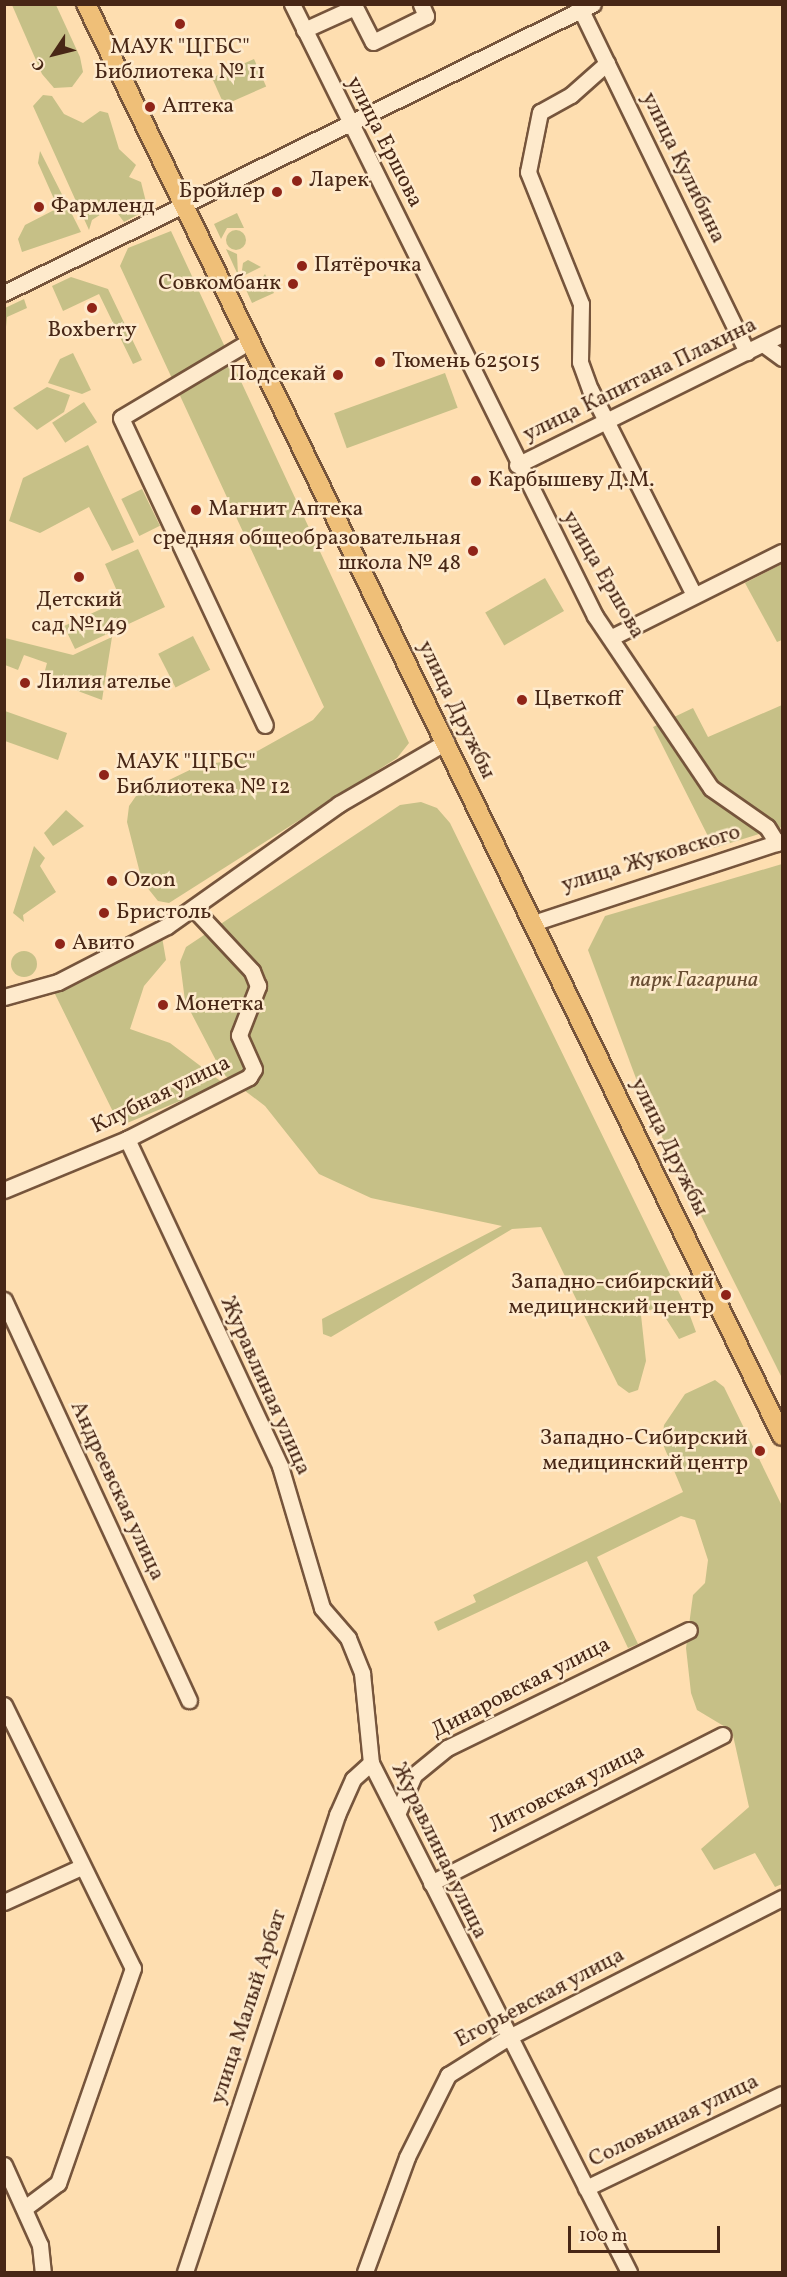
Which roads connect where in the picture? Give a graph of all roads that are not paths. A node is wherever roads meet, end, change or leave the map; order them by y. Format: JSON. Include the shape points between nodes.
{"nodes":[{"id":1,"x":86,"y":4,"type":"edge"},
{"id":2,"x":292,"y":4,"type":"edge"},
{"id":3,"x":421,"y":4,"type":"edge"},
{"id":4,"x":584,"y":6,"type":"edge"},
{"id":5,"x":304,"y":30,"type":"junction"},
{"id":6,"x":607,"y":63,"type":"junction"},
{"id":7,"x":349,"y":124,"type":"junction"},
{"id":8,"x":183,"y":205,"type":"junction"},
{"id":9,"x":4,"y":293,"type":"edge"},
{"id":10,"x":783,"y":334,"type":"edge"},
{"id":11,"x":250,"y":341,"type":"junction"},
{"id":12,"x":763,"y":344,"type":"junction"},
{"id":13,"x":747,"y":352,"type":"junction"},
{"id":14,"x":783,"y":358,"type":"edge"},
{"id":15,"x":606,"y":422,"type":"junction"},
{"id":16,"x":517,"y":465,"type":"junction"},
{"id":17,"x":783,"y":552,"type":"edge"},
{"id":18,"x":694,"y":595,"type":"junction"},
{"id":19,"x":612,"y":637,"type":"junction"},
{"id":20,"x":265,"y":725,"type":"dead end"},
{"id":21,"x":446,"y":742,"type":"junction"},
{"id":22,"x":780,"y":842,"type":"edge"},
{"id":23,"x":193,"y":908,"type":"junction"},
{"id":24,"x":533,"y":923,"type":"junction"},
{"id":25,"x":4,"y":996,"type":"edge"},
{"id":26,"x":127,"y":1139,"type":"junction"},
{"id":27,"x":4,"y":1190,"type":"edge"},
{"id":28,"x":4,"y":1300,"type":"edge"},
{"id":29,"x":783,"y":1436,"type":"edge"},
{"id":30,"x":689,"y":1630,"type":"dead end"},
{"id":31,"x":189,"y":1700,"type":"dead end"},
{"id":32,"x":4,"y":1705,"type":"edge"},
{"id":33,"x":723,"y":1736,"type":"dead end"},
{"id":34,"x":370,"y":1763,"type":"junction"},
{"id":35,"x":398,"y":1812,"type":"junction"},
{"id":36,"x":81,"y":1867,"type":"junction"},
{"id":37,"x":431,"y":1883,"type":"junction"},
{"id":38,"x":783,"y":1898,"type":"edge"},
{"id":39,"x":4,"y":1902,"type":"edge"},
{"id":40,"x":507,"y":2038,"type":"junction"},
{"id":41,"x":783,"y":2094,"type":"edge"},
{"id":42,"x":4,"y":2165,"type":"edge"},
{"id":43,"x":586,"y":2188,"type":"junction"},
{"id":44,"x":26,"y":2207,"type":"junction"},
{"id":45,"x":43,"y":2272,"type":"edge"},
{"id":46,"x":185,"y":2272,"type":"edge"},
{"id":47,"x":365,"y":2272,"type":"edge"},
{"id":48,"x":629,"y":2272,"type":"edge"}],
"edges":[{"from":1,"to":8,"type":"main road","name":"улица Дружбы"},
{"from":2,"to":5,"type":"street","name":"улица Ершова"},
{"from":3,"to":5,"type":"street","via":[[426,16],[373,42],[355,7]]},
{"from":4,"to":6,"type":"street","name":"улица Кулибина"},
{"from":4,"to":7,"type":"street"},
{"from":5,"to":7,"type":"street","name":"улица Ершова"},
{"from":6,"to":13,"type":"street","name":"улица Кулибина"},
{"from":6,"to":15,"type":"street","via":[[571,95],[540,112],[528,172],[581,304],[580,362]]},
{"from":7,"to":8,"type":"street"},
{"from":7,"to":16,"type":"street","name":"улица Ершова"},
{"from":8,"to":9,"type":"street"},
{"from":8,"to":11,"type":"main road","name":"улица Дружбы"},
{"from":10,"to":12,"type":"street","name":"улица Капитана Плахина"},
{"from":11,"to":20,"type":"street","via":[[121,418]]},
{"from":11,"to":21,"type":"main road","name":"улица Дружбы"},
{"from":12,"to":13,"type":"street","name":"улица Капитана Плахина"},
{"from":12,"to":14,"type":"street"},
{"from":13,"to":15,"type":"street","name":"улица Капитана Плахина"},
{"from":15,"to":16,"type":"street","name":"улица Капитана Плахина"},
{"from":15,"to":18,"type":"street"},
{"from":16,"to":19,"type":"street","name":"улица Ершова","via":[[595,616]]},
{"from":17,"to":18,"type":"street"},
{"from":18,"to":19,"type":"street"},
{"from":19,"to":22,"type":"street","name":"улица Ершова","via":[[711,788],[767,827]]},
{"from":21,"to":23,"type":"street","via":[[339,804]]},
{"from":21,"to":24,"type":"main road","name":"улица Дружбы"},
{"from":22,"to":24,"type":"street","name":"улица Жуковского"},
{"from":23,"to":25,"type":"street","via":[[58,982]]},
{"from":23,"to":26,"type":"street","name":"Клубная улица","via":[[252,971],[258,986],[239,1035],[254,1069],[240,1083]]},
{"from":24,"to":29,"type":"main road","name":"улица Дружбы"},
{"from":26,"to":27,"type":"street","name":"Клубная улица"},
{"from":26,"to":34,"type":"street","name":"Журавлиная улица","via":[[280,1466],[322,1608],[348,1638],[362,1673]]},
{"from":28,"to":31,"type":"street","name":"Андреевская улица"},
{"from":30,"to":35,"type":"street","name":"Динаровская улица","via":[[447,1748],[414,1775]]},
{"from":32,"to":36,"type":"street"},
{"from":33,"to":37,"type":"street","name":"Литовская улица"},
{"from":34,"to":35,"type":"street","name":"Журавлиная улица"},
{"from":34,"to":46,"type":"street","name":"улица Малый Арбат","via":[[353,1779],[337,1815]]},
{"from":35,"to":37,"type":"street","name":"Журавлиная улица"},
{"from":36,"to":39,"type":"street"},
{"from":36,"to":44,"type":"street","via":[[133,1968],[58,2183]]},
{"from":37,"to":40,"type":"street","name":"Журавлиная улица"},
{"from":38,"to":40,"type":"street","name":"Егорьевская улица"},
{"from":40,"to":43,"type":"street","name":"Журавлиная улица"},
{"from":40,"to":47,"type":"street","name":"Егорьевская улица","via":[[441,2084],[407,2157]]},
{"from":41,"to":43,"type":"street","name":"Соловьиная улица"},
{"from":42,"to":44,"type":"street"},
{"from":43,"to":48,"type":"street","name":"Журавлиная улица"},
{"from":44,"to":45,"type":"street"}]}
